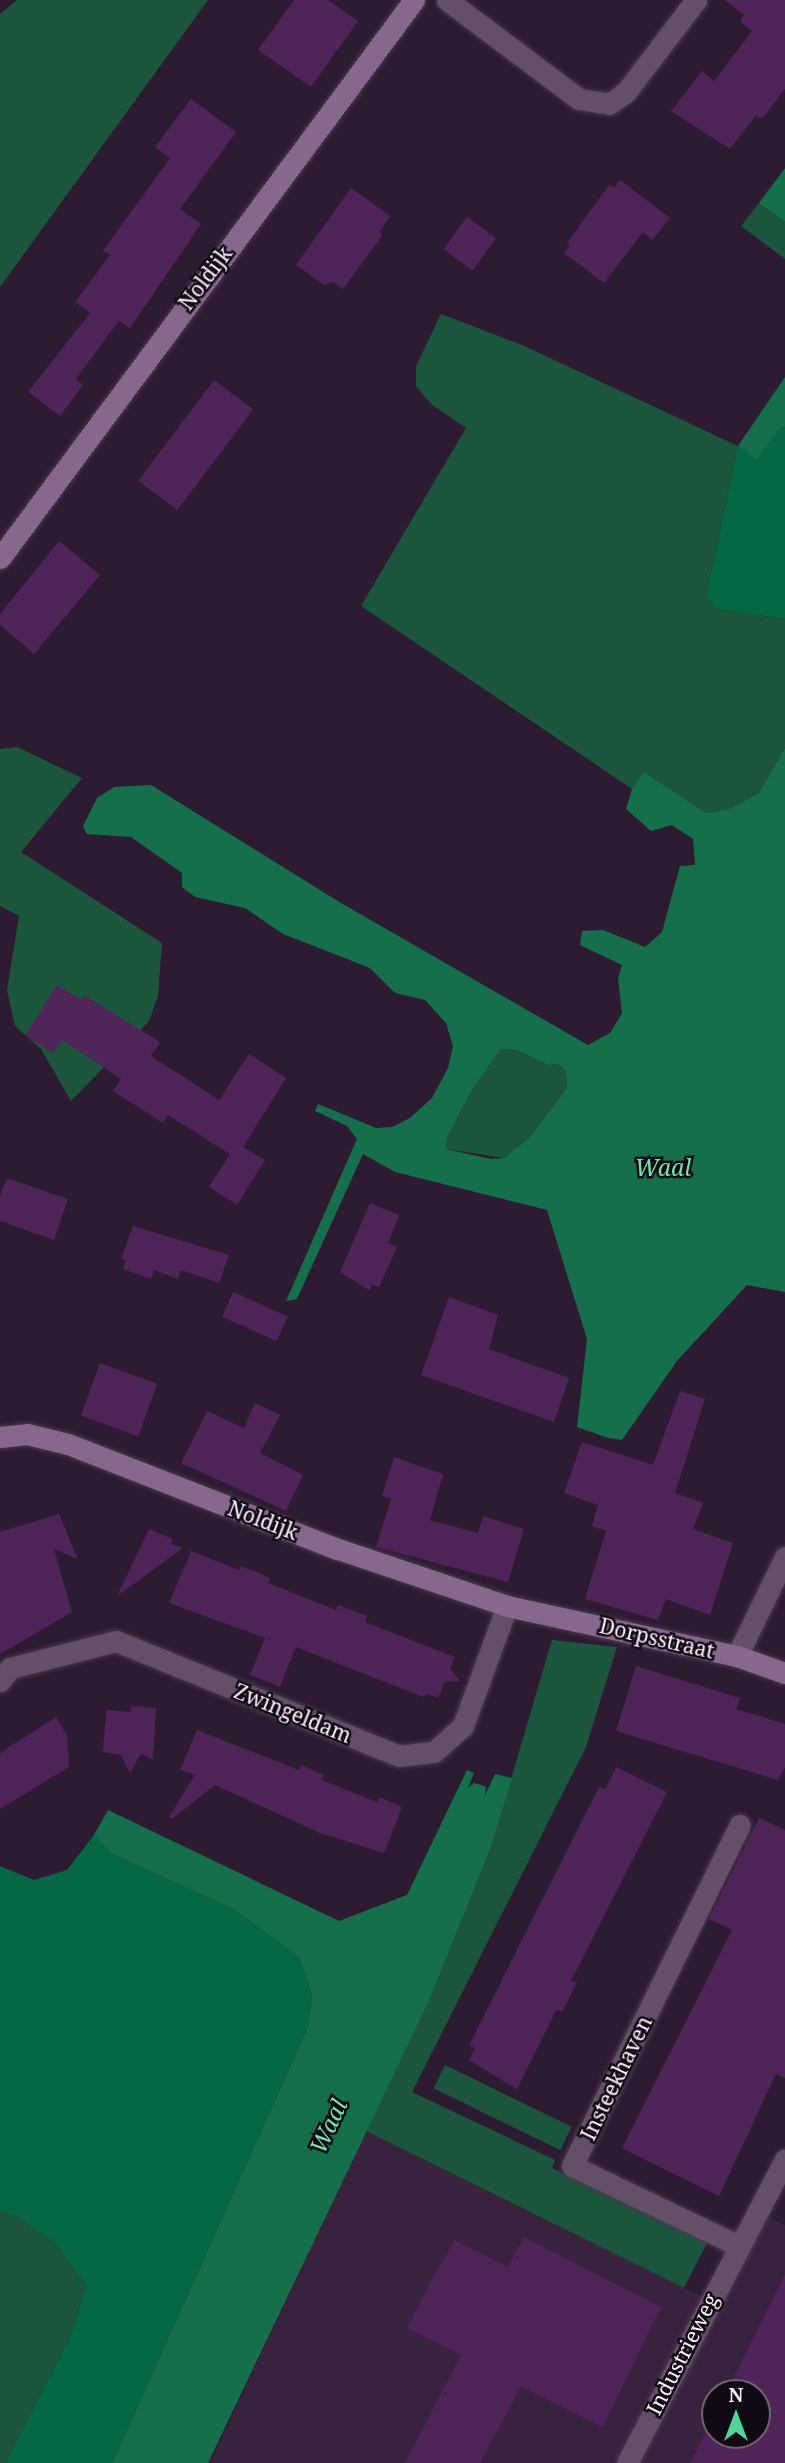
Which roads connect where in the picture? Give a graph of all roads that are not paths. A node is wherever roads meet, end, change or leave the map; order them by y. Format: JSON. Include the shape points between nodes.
{"nodes":[{"id":1,"x":414,"y":0,"type":"edge"},
{"id":2,"x":447,"y":0,"type":"edge"},
{"id":3,"x":696,"y":0,"type":"edge"},
{"id":4,"x":0,"y":558,"type":"edge"},
{"id":5,"x":0,"y":1437,"type":"edge"},
{"id":6,"x":785,"y":1557,"type":"edge"},
{"id":7,"x":517,"y":1609,"type":"junction"},
{"id":8,"x":737,"y":1656,"type":"junction"},
{"id":9,"x":785,"y":1673,"type":"edge"},
{"id":10,"x":0,"y":1681,"type":"edge"},
{"id":11,"x":740,"y":1825,"type":"dead end"},
{"id":12,"x":785,"y":2160,"type":"edge"},
{"id":13,"x":739,"y":2246,"type":"junction"},
{"id":14,"x":627,"y":2463,"type":"edge"}],
"edges":[{"from":1,"to":4,"type":"street","name":"Noldijk"},
{"from":2,"to":3,"type":"street","via":[[579,99],[609,104],[626,92]]},
{"from":5,"to":7,"type":"street","name":"Noldijk","via":[[27,1434],[68,1444],[338,1549]]},
{"from":6,"to":8,"type":"street"},
{"from":7,"to":8,"type":"street","name":"Dorpsstraat"},
{"from":7,"to":10,"type":"street","name":"Zwingeldam","via":[[463,1726],[434,1752],[399,1756],[116,1641],[10,1668]]},
{"from":8,"to":9,"type":"street","name":"Dorpsstraat"},
{"from":11,"to":13,"type":"street","name":"Insteekhaven","via":[[572,2166]]},
{"from":12,"to":13,"type":"street","name":"Industrieweg"},
{"from":13,"to":14,"type":"street","name":"Industrieweg"}]}
